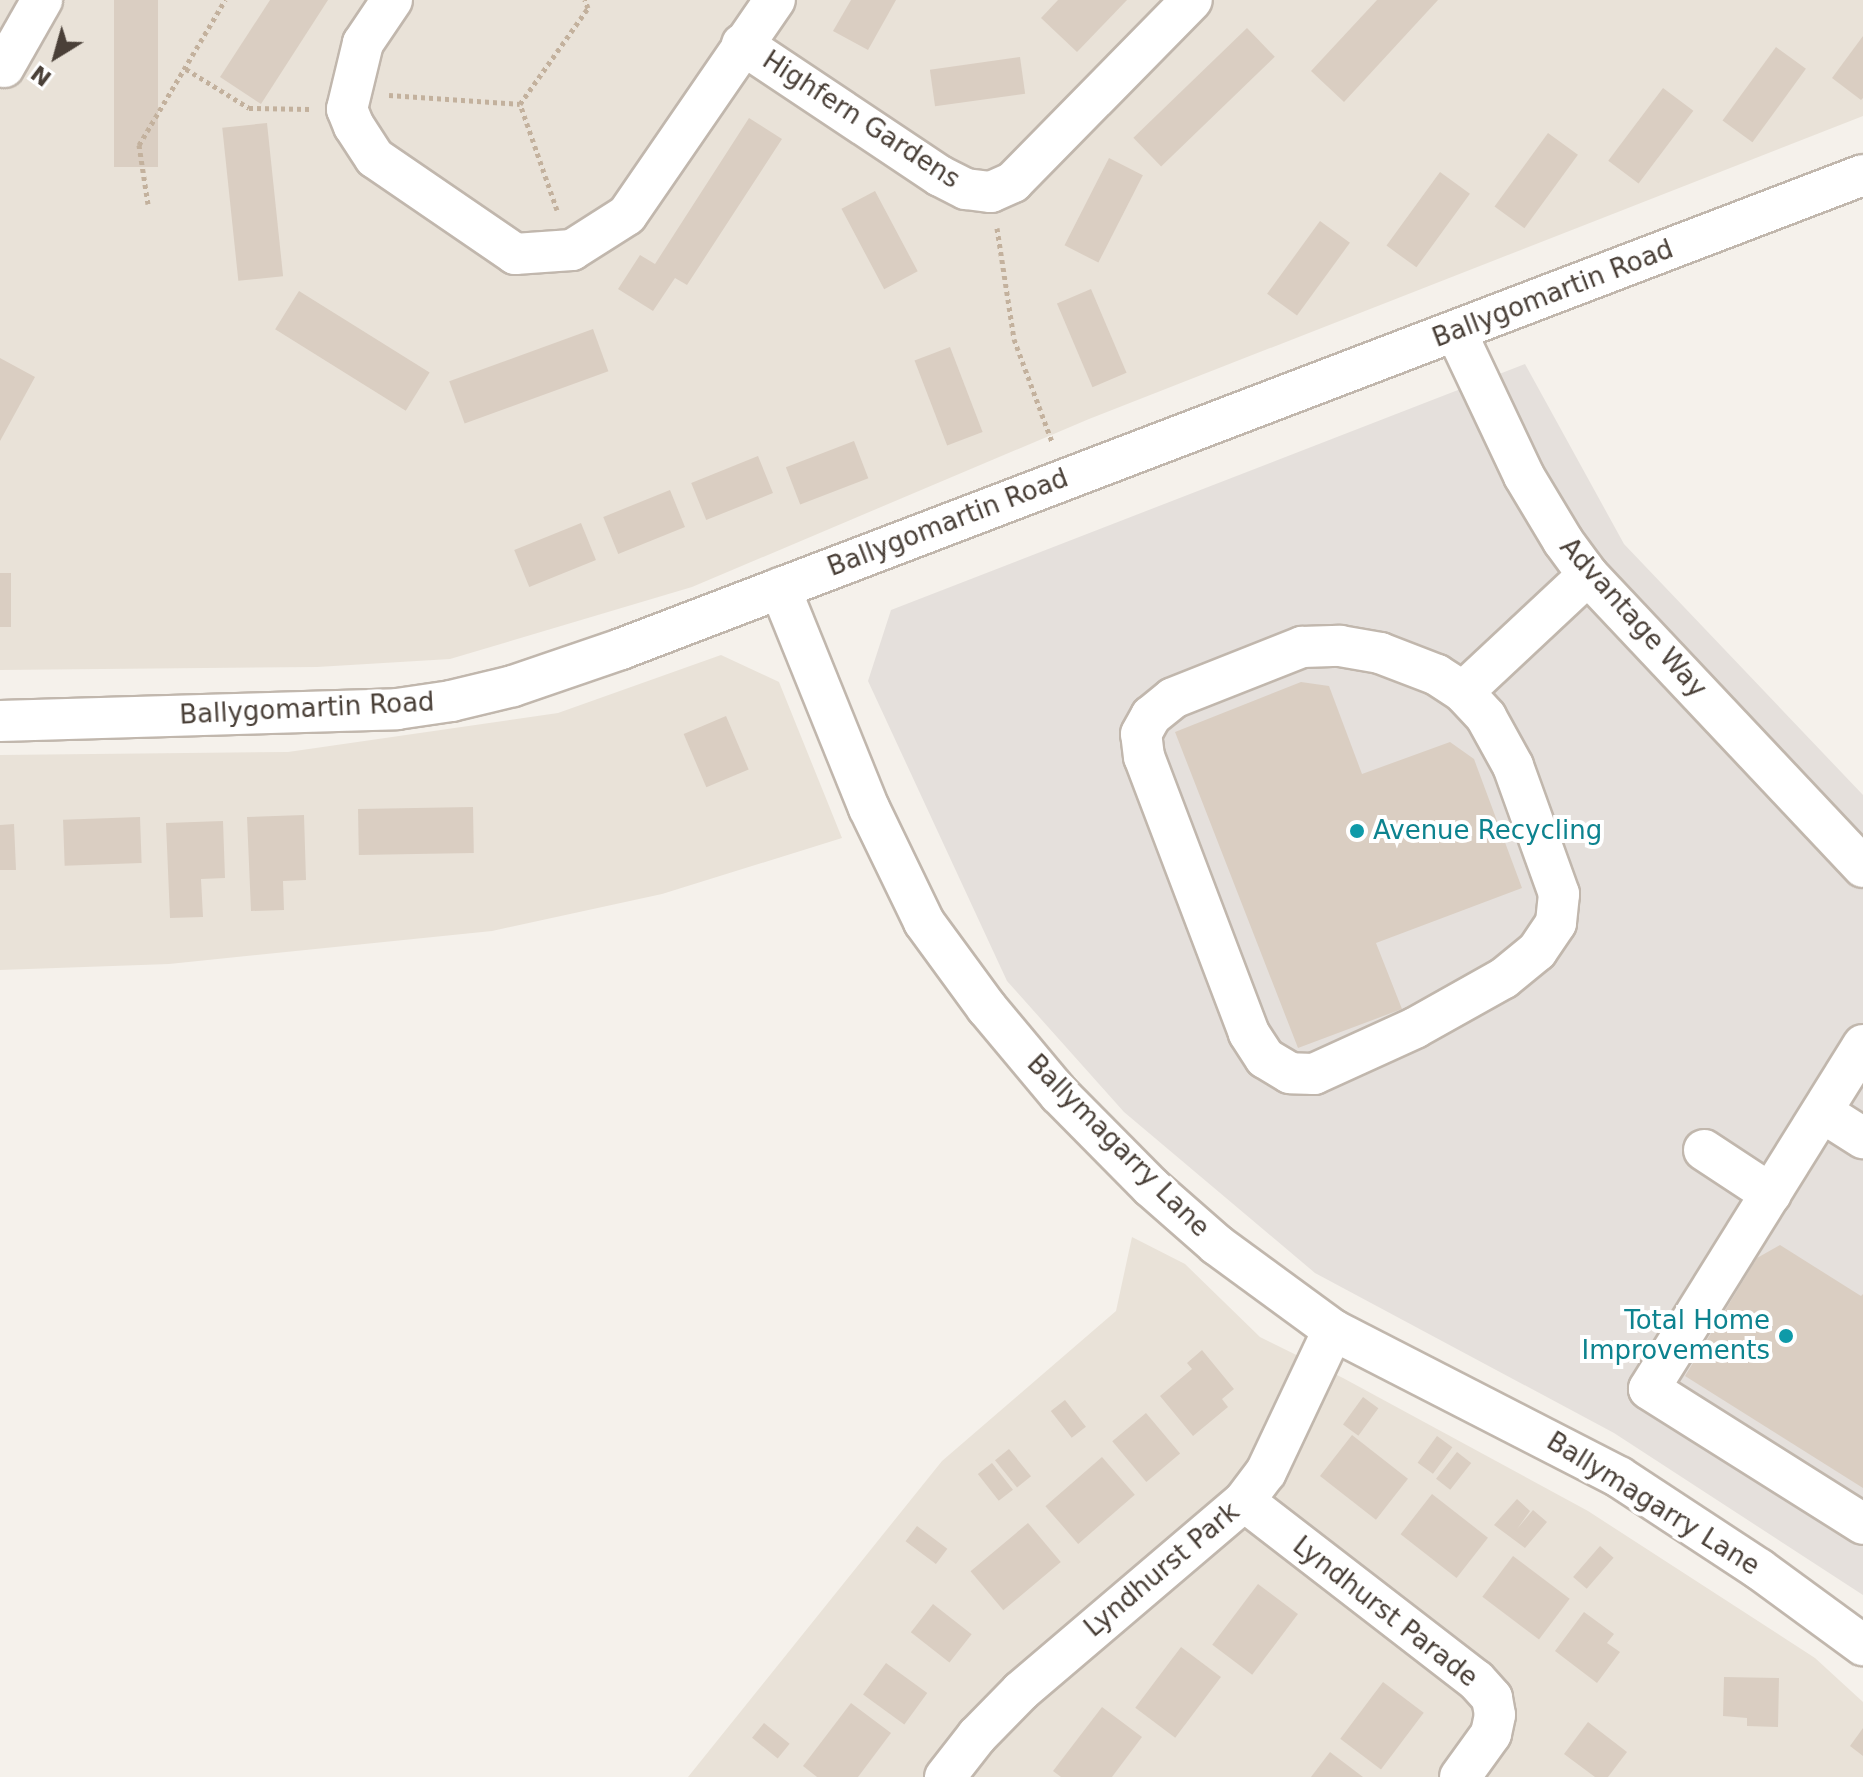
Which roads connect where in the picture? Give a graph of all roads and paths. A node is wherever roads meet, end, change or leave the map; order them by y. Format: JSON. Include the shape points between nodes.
{"nodes":[{"id":1,"x":42,"y":0,"type":"edge"},
{"id":2,"x":225,"y":0,"type":"edge"},
{"id":3,"x":392,"y":0,"type":"edge"},
{"id":4,"x":585,"y":0,"type":"edge"},
{"id":5,"x":775,"y":0,"type":"edge"},
{"id":6,"x":1192,"y":0,"type":"edge"},
{"id":7,"x":742,"y":44,"type":"junction"},
{"id":8,"x":4,"y":67,"type":"dead end"},
{"id":9,"x":186,"y":69,"type":"junction"},
{"id":10,"x":349,"y":100,"type":"junction"},
{"id":11,"x":520,"y":104,"type":"junction"},
{"id":12,"x":1863,"y":175,"type":"edge"},
{"id":13,"x":148,"y":204,"type":"dead end"},
{"id":14,"x":998,"y":233,"type":"dead end"},
{"id":15,"x":572,"y":250,"type":"junction"},
{"id":16,"x":1456,"y":332,"type":"junction"},
{"id":17,"x":1049,"y":435,"type":"dead end"},
{"id":18,"x":1588,"y":575,"type":"junction"},
{"id":19,"x":780,"y":588,"type":"junction"},
{"id":20,"x":1463,"y":692,"type":"junction"},
{"id":21,"x":0,"y":721,"type":"edge"},
{"id":22,"x":1863,"y":867,"type":"edge"},
{"id":23,"x":1863,"y":1045,"type":"edge"},
{"id":24,"x":1822,"y":1112,"type":"junction"},
{"id":25,"x":1863,"y":1138,"type":"edge"},
{"id":26,"x":1704,"y":1150,"type":"dead end"},
{"id":27,"x":1771,"y":1194,"type":"junction"},
{"id":28,"x":1333,"y":1330,"type":"junction"},
{"id":29,"x":1244,"y":1501,"type":"junction"},
{"id":30,"x":1863,"y":1524,"type":"edge"},
{"id":31,"x":1863,"y":1645,"type":"edge"},
{"id":32,"x":945,"y":1777,"type":"edge"},
{"id":33,"x":1460,"y":1777,"type":"edge"}],
"edges":[{"from":1,"to":8,"type":"street"},
{"from":2,"to":9,"type":"path"},
{"from":3,"to":10,"type":"street","via":[[363,43]]},
{"from":4,"to":11,"type":"path","via":[[588,8]]},
{"from":5,"to":7,"type":"street"},
{"from":6,"to":7,"type":"street","name":"Highfern Gardens","via":[[1013,182],[991,192],[966,189],[940,176]]},
{"from":7,"to":15,"type":"street","via":[[627,215]]},
{"from":9,"to":10,"type":"path","via":[[249,108]]},
{"from":9,"to":13,"type":"path","via":[[139,145]]},
{"from":10,"to":11,"type":"path"},
{"from":10,"to":15,"type":"street","via":[[375,158],[515,254]]},
{"from":11,"to":15,"type":"path"},
{"from":12,"to":16,"type":"street","name":"Ballygomartin Road"},
{"from":14,"to":17,"type":"path","via":[[1014,339]]},
{"from":16,"to":18,"type":"street","name":"Advantage Way","via":[[1524,476]]},
{"from":16,"to":19,"type":"street","name":"Ballygomartin Road"},
{"from":18,"to":20,"type":"street"},
{"from":18,"to":22,"type":"street","name":"Advantage Way"},
{"from":19,"to":21,"type":"street","name":"Ballygomartin Road","via":[[551,674],[420,706]]},
{"from":19,"to":28,"type":"street","name":"Ballymagarry Lane","via":[[869,808],[924,922],[987,1008],[1059,1094],[1151,1187],[1217,1245]]},
{"from":20,"to":20,"type":"street","via":[[1486,717],[1513,766],[1559,894],[1556,923],[1537,951],[1504,978],[1415,1028],[1314,1074],[1290,1073],[1265,1058],[1249,1033],[1144,757],[1141,734],[1151,716],[1173,698],[1302,647],[1380,653],[1437,675]]},
{"from":23,"to":24,"type":"street"},
{"from":24,"to":25,"type":"street"},
{"from":24,"to":27,"type":"street"},
{"from":26,"to":27,"type":"street"},
{"from":27,"to":30,"type":"street","via":[[1649,1389]]},
{"from":28,"to":29,"type":"street","name":"Lyndhurst Park","via":[[1266,1472]]},
{"from":28,"to":31,"type":"street","name":"Ballymagarry Lane","via":[[1619,1477]]},
{"from":29,"to":32,"type":"street","name":"Lyndhurst Park","via":[[1021,1691]]},
{"from":29,"to":33,"type":"street","name":"Lyndhurst Parade","via":[[1476,1680],[1492,1698],[1491,1734]]}]}
